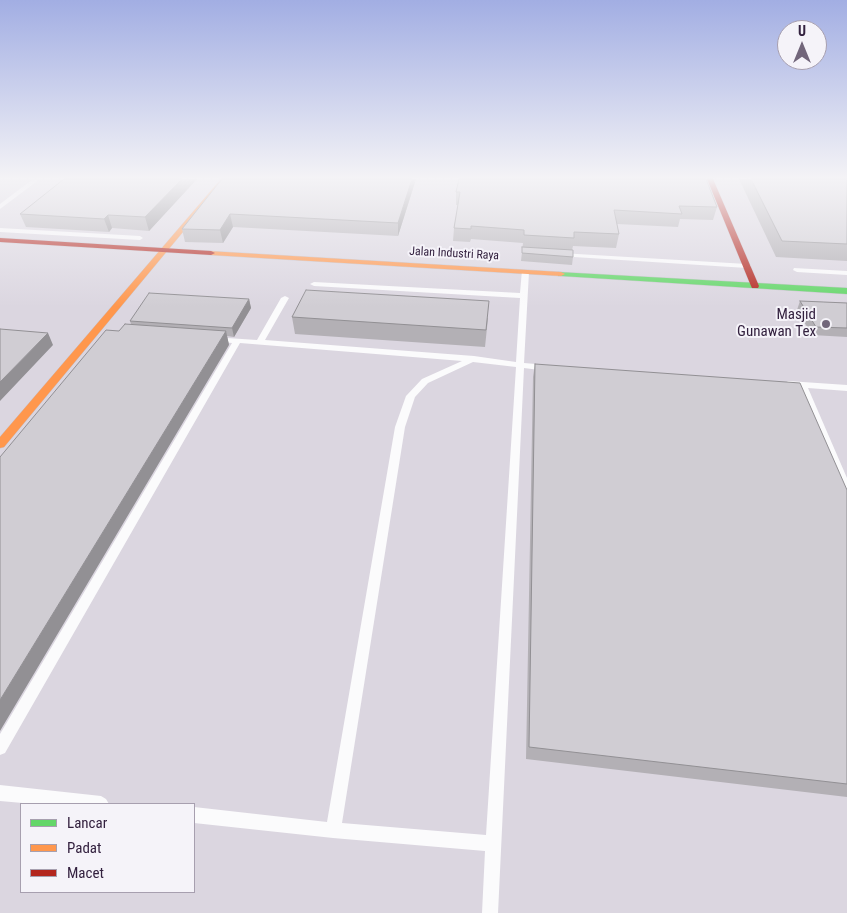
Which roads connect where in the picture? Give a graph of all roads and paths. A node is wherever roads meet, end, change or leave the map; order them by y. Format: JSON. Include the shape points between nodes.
{"nodes":[{"id":1,"x":187,"y":222,"type":"edge"},
{"id":2,"x":728,"y":222,"type":"edge"},
{"id":3,"x":0,"y":230,"type":"edge"},
{"id":4,"x":140,"y":238,"type":"dead end"},
{"id":5,"x":0,"y":240,"type":"edge"},
{"id":6,"x":163,"y":250,"type":"junction"},
{"id":7,"x":548,"y":254,"type":"edge"},
{"id":8,"x":747,"y":266,"type":"junction"},
{"id":9,"x":797,"y":270,"type":"dead end"},
{"id":10,"x":525,"y":272,"type":"junction"},
{"id":11,"x":847,"y":273,"type":"edge"},
{"id":12,"x":314,"y":284,"type":"dead end"},
{"id":13,"x":754,"y":286,"type":"junction"},
{"id":14,"x":847,"y":291,"type":"edge"},
{"id":15,"x":524,"y":296,"type":"junction"},
{"id":16,"x":285,"y":298,"type":"dead end"},
{"id":17,"x":208,"y":339,"type":"edge"},
{"id":18,"x":237,"y":341,"type":"junction"},
{"id":19,"x":259,"y":343,"type":"junction"},
{"id":20,"x":474,"y":359,"type":"junction"},
{"id":21,"x":521,"y":364,"type":"junction"},
{"id":22,"x":560,"y":369,"type":"edge"},
{"id":23,"x":773,"y":384,"type":"edge"},
{"id":24,"x":802,"y":385,"type":"junction"},
{"id":25,"x":847,"y":388,"type":"edge"},
{"id":26,"x":0,"y":444,"type":"edge"},
{"id":27,"x":847,"y":490,"type":"edge"},
{"id":28,"x":0,"y":748,"type":"edge"},
{"id":29,"x":0,"y":793,"type":"edge"},
{"id":30,"x":92,"y":803,"type":"edge"},
{"id":31,"x":195,"y":815,"type":"edge"},
{"id":32,"x":333,"y":830,"type":"junction"},
{"id":33,"x":494,"y":844,"type":"junction"},
{"id":34,"x":490,"y":913,"type":"edge"}],
"edges":[{"from":1,"to":6,"type":"street"},
{"from":2,"to":8,"type":"street"},
{"from":3,"to":4,"type":"lane"},
{"from":5,"to":6,"type":"street","name":"Jalan Industri Raya"},
{"from":6,"to":10,"type":"street","name":"Jalan Industri Raya"},
{"from":6,"to":26,"type":"street"},
{"from":7,"to":8,"type":"lane"},
{"from":8,"to":13,"type":"street"},
{"from":9,"to":11,"type":"lane"},
{"from":10,"to":13,"type":"street","name":"Jalan Industri Raya"},
{"from":10,"to":15,"type":"lane"},
{"from":12,"to":15,"type":"lane"},
{"from":13,"to":14,"type":"street","name":"Jalan Industri Raya"},
{"from":15,"to":21,"type":"lane"},
{"from":16,"to":19,"type":"lane"},
{"from":17,"to":18,"type":"lane"},
{"from":18,"to":19,"type":"lane"},
{"from":18,"to":28,"type":"lane"},
{"from":19,"to":20,"type":"lane"},
{"from":20,"to":21,"type":"lane"},
{"from":20,"to":32,"type":"lane","via":[[425,382],[411,396],[400,427]]},
{"from":21,"to":22,"type":"lane"},
{"from":21,"to":33,"type":"lane"},
{"from":23,"to":24,"type":"lane"},
{"from":24,"to":25,"type":"lane"},
{"from":24,"to":27,"type":"lane"},
{"from":29,"to":30,"type":"lane"},
{"from":31,"to":32,"type":"lane"},
{"from":32,"to":33,"type":"lane"},
{"from":33,"to":34,"type":"lane"}]}
